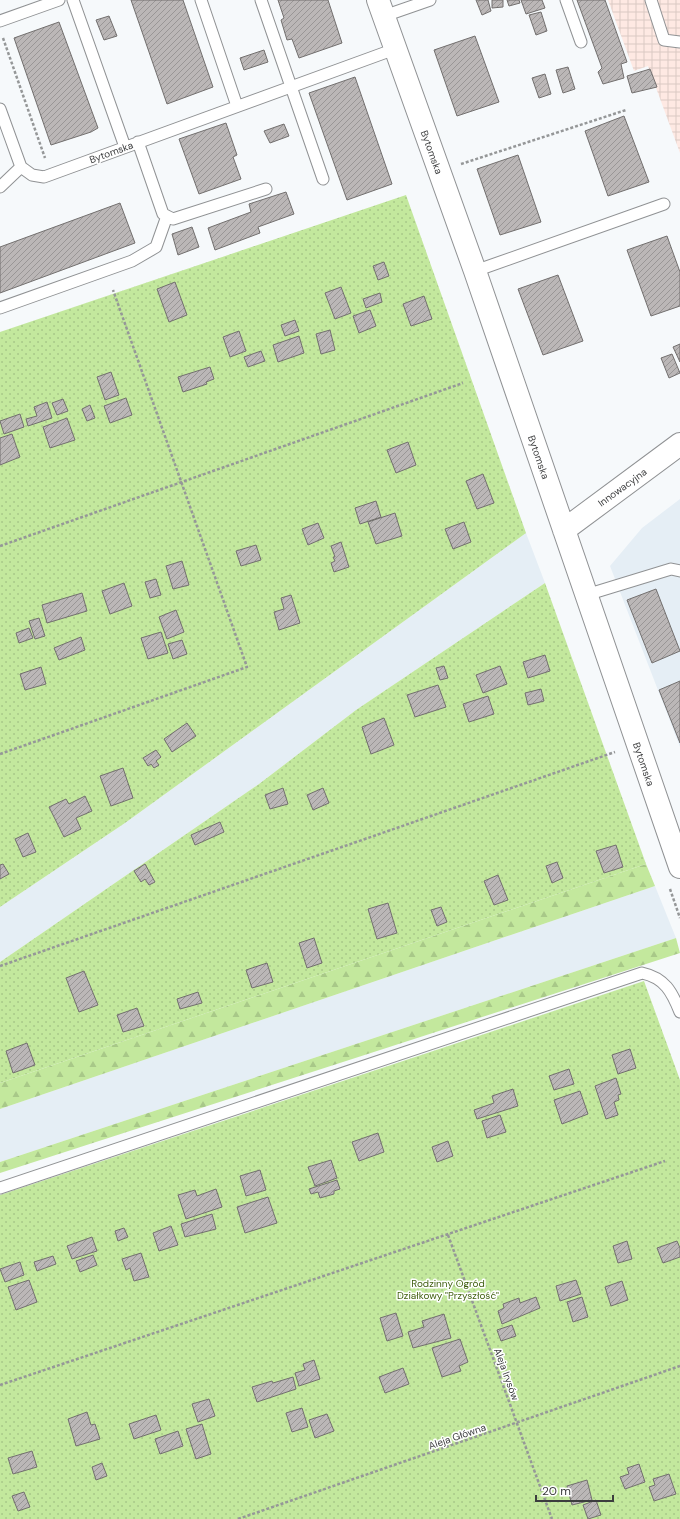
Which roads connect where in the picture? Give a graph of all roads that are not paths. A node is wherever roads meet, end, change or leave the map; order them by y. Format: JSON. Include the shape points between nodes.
{"nodes":[{"id":1,"x":59,"y":0,"type":"edge"},
{"id":2,"x":73,"y":0,"type":"edge"},
{"id":3,"x":201,"y":0,"type":"edge"},
{"id":4,"x":261,"y":0,"type":"edge"},
{"id":5,"x":430,"y":0,"type":"edge"},
{"id":6,"x":566,"y":0,"type":"edge"},
{"id":7,"x":651,"y":0,"type":"edge"},
{"id":8,"x":381,"y":8,"type":"edge"},
{"id":9,"x":0,"y":21,"type":"edge"},
{"id":10,"x":581,"y":42,"type":"dead end"},
{"id":11,"x":680,"y":42,"type":"edge"},
{"id":12,"x":395,"y":49,"type":"junction"},
{"id":13,"x":291,"y":86,"type":"junction"},
{"id":14,"x":237,"y":106,"type":"junction"},
{"id":15,"x":0,"y":109,"type":"edge"},
{"id":16,"x":138,"y":142,"type":"junction"},
{"id":17,"x":125,"y":147,"type":"junction"},
{"id":18,"x":21,"y":167,"type":"junction"},
{"id":19,"x":323,"y":178,"type":"dead end"},
{"id":20,"x":0,"y":187,"type":"edge"},
{"id":21,"x":266,"y":189,"type":"dead end"},
{"id":22,"x":664,"y":204,"type":"dead end"},
{"id":23,"x":167,"y":216,"type":"junction"},
{"id":24,"x":474,"y":271,"type":"junction"},
{"id":25,"x":0,"y":308,"type":"edge"},
{"id":26,"x":680,"y":444,"type":"edge"},
{"id":27,"x":564,"y":530,"type":"junction"},
{"id":28,"x":680,"y":571,"type":"edge"},
{"id":29,"x":586,"y":595,"type":"junction"},
{"id":30,"x":680,"y":867,"type":"edge"},
{"id":31,"x":680,"y":1012,"type":"edge"},
{"id":32,"x":0,"y":1188,"type":"edge"}],
"edges":[{"from":1,"to":9,"type":"lane"},
{"from":2,"to":17,"type":"lane"},
{"from":3,"to":14,"type":"lane"},
{"from":4,"to":13,"type":"lane"},
{"from":5,"to":8,"type":"lane"},
{"from":6,"to":10,"type":"lane"},
{"from":7,"to":11,"type":"lane","via":[[664,40]]},
{"from":8,"to":12,"type":"street","name":"Bytomska"},
{"from":12,"to":13,"type":"lane","name":"Bytomska"},
{"from":12,"to":24,"type":"street","name":"Bytomska"},
{"from":13,"to":14,"type":"lane","name":"Bytomska"},
{"from":13,"to":19,"type":"lane"},
{"from":14,"to":16,"type":"lane","name":"Bytomska"},
{"from":15,"to":18,"type":"lane"},
{"from":16,"to":17,"type":"lane","name":"Bytomska"},
{"from":16,"to":23,"type":"lane","via":[[163,214]]},
{"from":17,"to":18,"type":"lane","name":"Bytomska","via":[[44,177],[32,175]]},
{"from":18,"to":20,"type":"lane"},
{"from":21,"to":23,"type":"lane","via":[[173,219]]},
{"from":22,"to":24,"type":"lane"},
{"from":23,"to":25,"type":"lane","via":[[156,247],[132,261]]},
{"from":24,"to":27,"type":"street","name":"Bytomska"},
{"from":26,"to":27,"type":"street","name":"Innowacyjna"},
{"from":27,"to":29,"type":"street","name":"Bytomska"},
{"from":28,"to":29,"type":"lane","via":[[671,569]]},
{"from":29,"to":30,"type":"street","name":"Bytomska"},
{"from":31,"to":32,"type":"lane","via":[[675,999],[663,982],[642,973]]}]}
